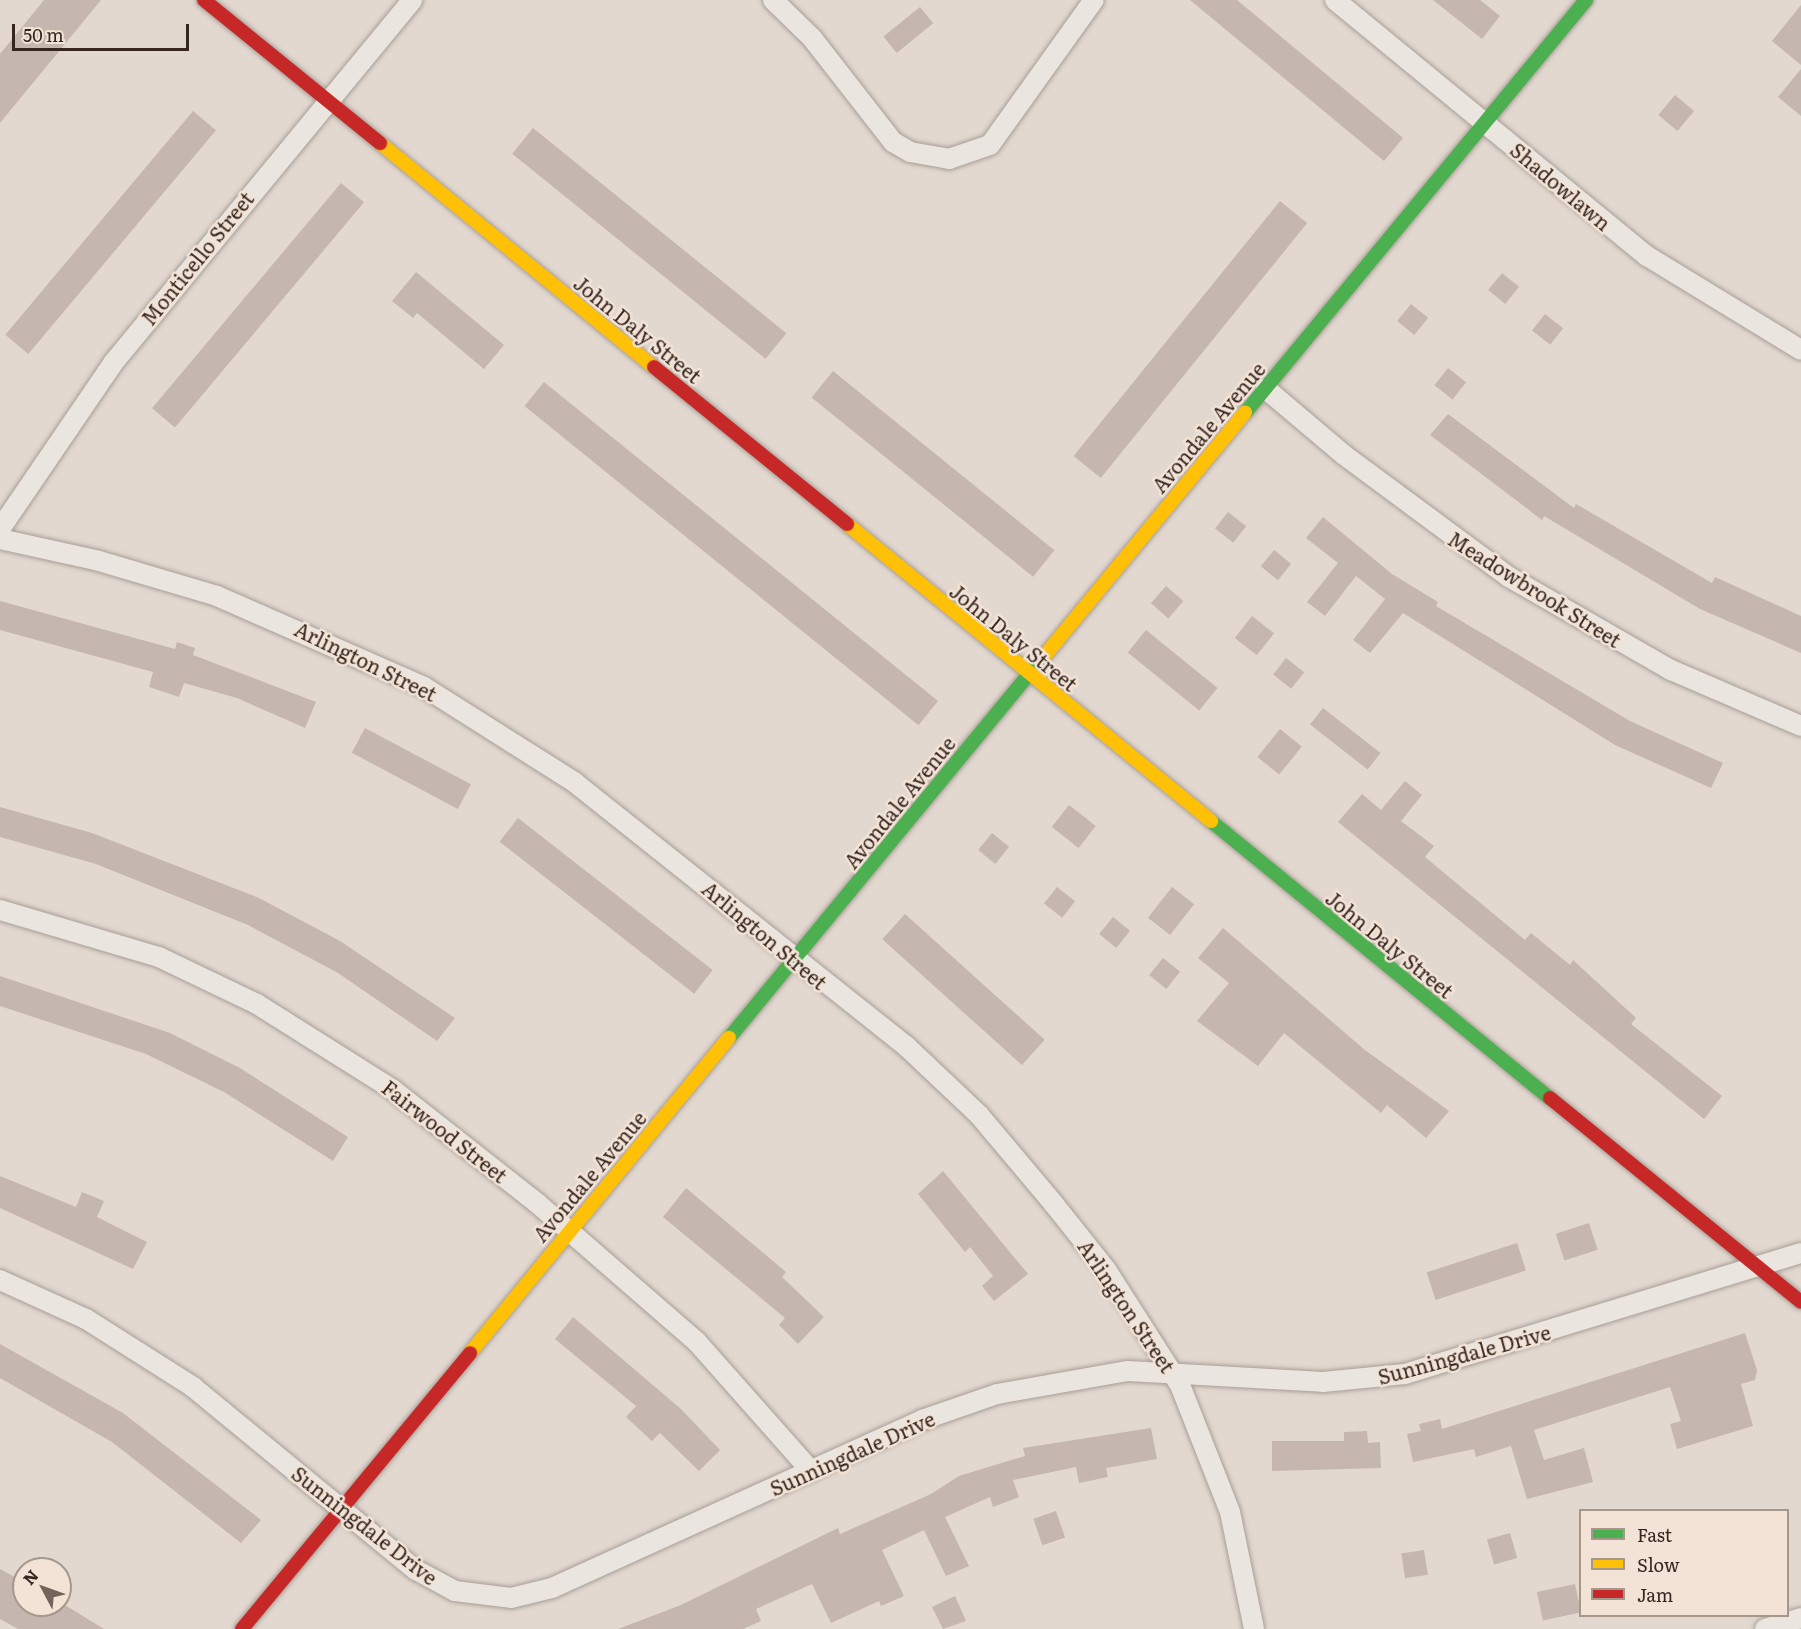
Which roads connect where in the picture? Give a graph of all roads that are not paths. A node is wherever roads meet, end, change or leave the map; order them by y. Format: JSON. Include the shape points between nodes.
{"nodes":[{"id":1,"x":204,"y":0,"type":"edge"},
{"id":2,"x":412,"y":0,"type":"edge"},
{"id":3,"x":773,"y":0,"type":"edge"},
{"id":4,"x":1094,"y":0,"type":"edge"},
{"id":5,"x":1335,"y":0,"type":"edge"},
{"id":6,"x":1586,"y":0,"type":"edge"},
{"id":7,"x":327,"y":99,"type":"junction"},
{"id":8,"x":1485,"y":121,"type":"junction"},
{"id":9,"x":1801,"y":350,"type":"edge"},
{"id":10,"x":1266,"y":388,"type":"junction"},
{"id":11,"x":0,"y":529,"type":"edge"},
{"id":12,"x":0,"y":539,"type":"edge"},
{"id":13,"x":1029,"y":675,"type":"junction"},
{"id":14,"x":1801,"y":726,"type":"edge"},
{"id":15,"x":0,"y":910,"type":"edge"},
{"id":16,"x":794,"y":960,"type":"junction"},
{"id":17,"x":569,"y":1229,"type":"junction"},
{"id":18,"x":1801,"y":1253,"type":"edge"},
{"id":19,"x":1757,"y":1267,"type":"junction"},
{"id":20,"x":0,"y":1280,"type":"edge"},
{"id":21,"x":1801,"y":1302,"type":"edge"},
{"id":22,"x":1170,"y":1371,"type":"junction"},
{"id":23,"x":811,"y":1471,"type":"junction"},
{"id":24,"x":341,"y":1509,"type":"junction"},
{"id":25,"x":1801,"y":1618,"type":"edge"},
{"id":26,"x":242,"y":1629,"type":"edge"},
{"id":27,"x":1254,"y":1629,"type":"edge"},
{"id":28,"x":1765,"y":1629,"type":"edge"}],
"edges":[{"from":1,"to":7,"type":"street","name":"John Daly Street"},
{"from":2,"to":7,"type":"street","name":"Monticello Street"},
{"from":3,"to":4,"type":"street","via":[[812,38],[892,142],[910,152],[949,159],[990,145]]},
{"from":5,"to":8,"type":"street","name":"Shadowlawn"},
{"from":6,"to":8,"type":"street","name":"Avondale Avenue"},
{"from":7,"to":11,"type":"street","name":"Monticello Street","via":[[114,362]]},
{"from":7,"to":13,"type":"street","name":"John Daly Street"},
{"from":8,"to":9,"type":"street","name":"Shadowlawn","via":[[1647,256]]},
{"from":8,"to":10,"type":"street","name":"Avondale Avenue"},
{"from":10,"to":13,"type":"street","name":"Avondale Avenue"},
{"from":10,"to":14,"type":"street","name":"Meadowbrook Street","via":[[1354,462],[1509,577],[1671,670]]},
{"from":12,"to":16,"type":"street","name":"Arlington Street","via":[[99,561],[217,596],[424,687],[574,782]]},
{"from":13,"to":16,"type":"street","name":"Avondale Avenue"},
{"from":13,"to":19,"type":"street","name":"John Daly Street"},
{"from":15,"to":17,"type":"street","name":"Fairwood Street","via":[[159,957],[257,1004],[392,1089]]},
{"from":16,"to":17,"type":"street","name":"Avondale Avenue"},
{"from":16,"to":22,"type":"street","name":"Arlington Street","via":[[906,1046],[979,1115],[1107,1271]]},
{"from":17,"to":23,"type":"street","name":"Fairwood Street","via":[[697,1342]]},
{"from":17,"to":24,"type":"street","name":"Avondale Avenue"},
{"from":18,"to":19,"type":"street","name":"Sunningdale Drive"},
{"from":19,"to":21,"type":"street","name":"John Daly Street"},
{"from":19,"to":22,"type":"street","name":"Sunningdale Drive","via":[[1405,1374],[1323,1382]]},
{"from":20,"to":24,"type":"street","name":"Sunningdale Drive","via":[[145,1353]]},
{"from":22,"to":23,"type":"street","name":"Sunningdale Drive","via":[[1089,1375],[997,1394],[922,1420]]},
{"from":22,"to":27,"type":"street","name":"Arlington Street","via":[[1210,1454],[1230,1512]]},
{"from":23,"to":24,"type":"street","name":"Sunningdale Drive","via":[[552,1588],[511,1598],[473,1596],[438,1583]]},
{"from":24,"to":26,"type":"street","name":"Avondale Avenue"},
{"from":25,"to":28,"type":"street"}]}
